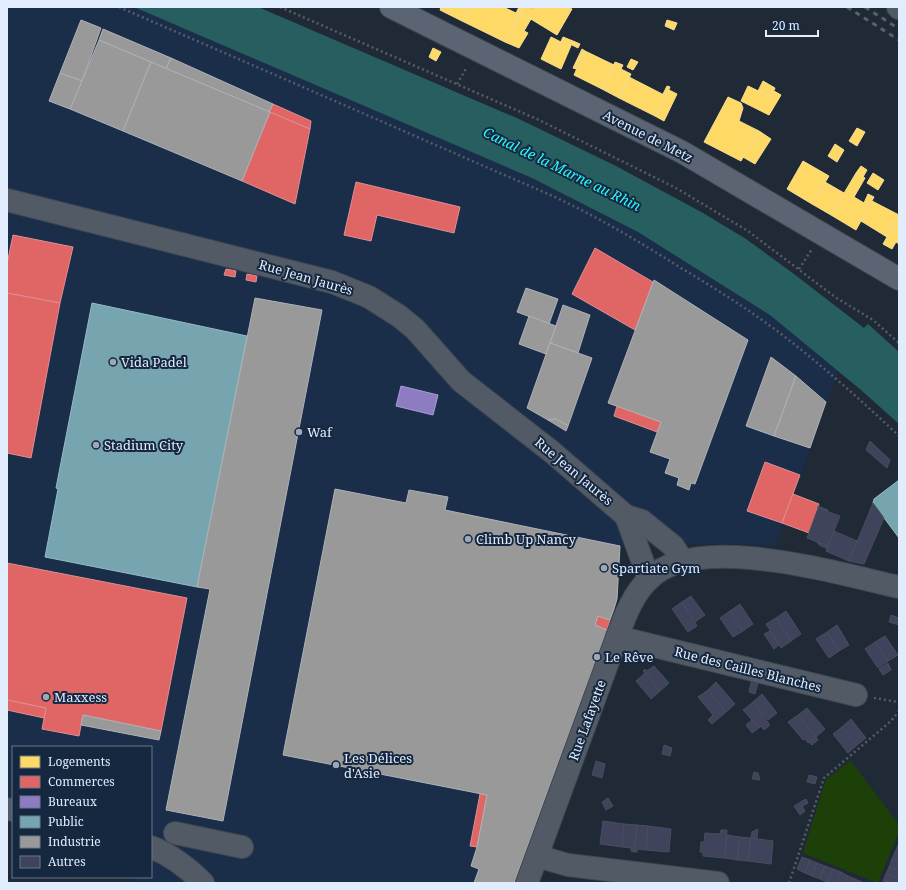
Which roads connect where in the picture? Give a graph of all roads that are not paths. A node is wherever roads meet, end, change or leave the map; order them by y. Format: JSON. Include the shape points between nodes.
{"nodes":[{"id":1,"x":391,"y":7,"type":"edge"},
{"id":2,"x":7,"y":200,"type":"edge"},
{"id":3,"x":899,"y":279,"type":"edge"},
{"id":4,"x":626,"y":516,"type":"junction"},
{"id":5,"x":682,"y":560,"type":"junction"},
{"id":6,"x":649,"y":579,"type":"junction"},
{"id":7,"x":899,"y":587,"type":"edge"},
{"id":8,"x":617,"y":637,"type":"junction"},
{"id":9,"x":856,"y":695,"type":"road end"},
{"id":10,"x":175,"y":833,"type":"dead end"},
{"id":11,"x":152,"y":847,"type":"edge"},
{"id":12,"x":242,"y":847,"type":"dead end"},
{"id":13,"x":537,"y":856,"type":"junction"},
{"id":14,"x":204,"y":883,"type":"edge"},
{"id":15,"x":527,"y":883,"type":"edge"},
{"id":16,"x":718,"y":883,"type":"edge"}],
"edges":[{"from":1,"to":3,"type":"main road","name":"Avenue de Metz","via":[[682,152]]},
{"from":2,"to":4,"type":"street","name":"Rue Jean Jaurès","via":[[332,282],[369,297],[415,328],[461,381],[552,452]]},
{"from":4,"to":5,"type":"street","name":"Rue Jean Jaurès","via":[[642,521],[673,546]]},
{"from":4,"to":6,"type":"street","name":"Rue Jean Jaurès"},
{"from":5,"to":6,"type":"street","name":"Rue Lafayette","via":[[663,568]]},
{"from":5,"to":7,"type":"street","name":"Rue Lafayette","via":[[709,557],[770,560]]},
{"from":6,"to":8,"type":"street","name":"Rue Lafayette","via":[[631,602]]},
{"from":8,"to":9,"type":"street","name":"Rue des Cailles Blanches"},
{"from":8,"to":13,"type":"street","name":"Rue Lafayette"},
{"from":10,"to":12,"type":"street"},
{"from":11,"to":14,"type":"street","via":[[167,854]]},
{"from":13,"to":15,"type":"street","name":"Rue Lafayette"},
{"from":13,"to":16,"type":"street","via":[[568,865]]}]}
